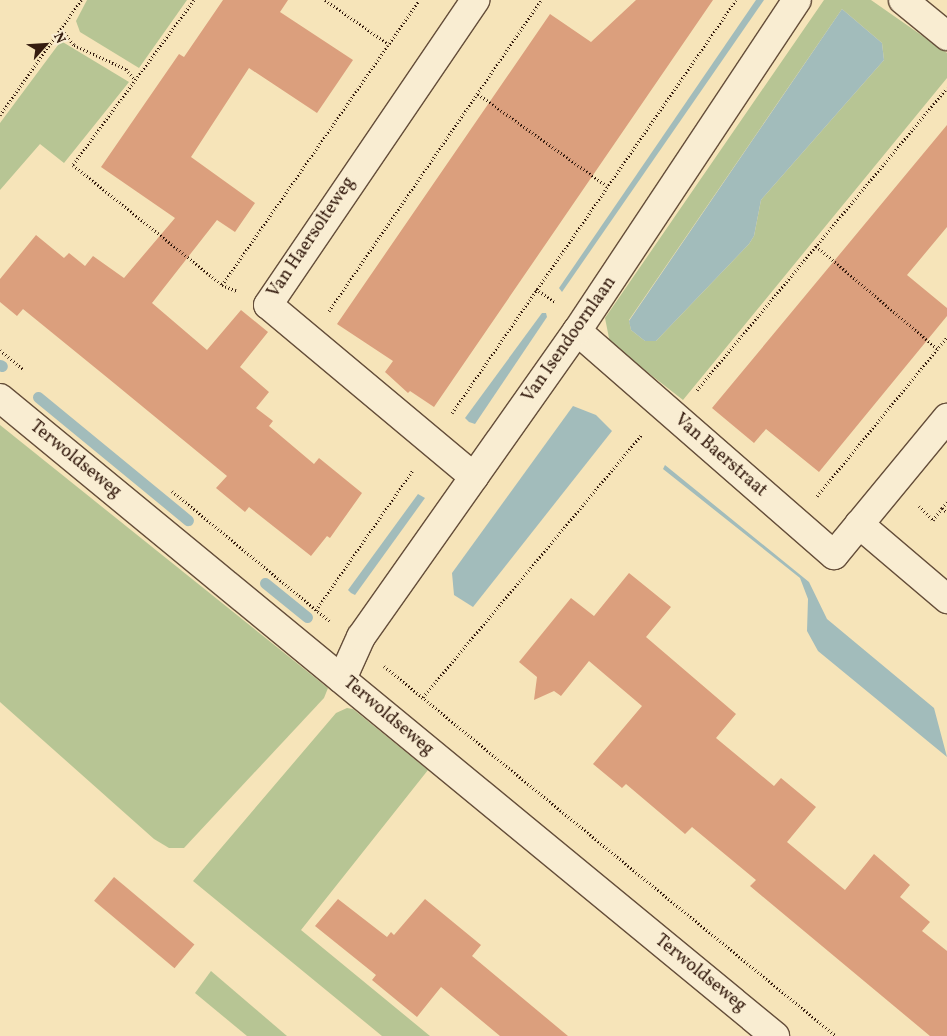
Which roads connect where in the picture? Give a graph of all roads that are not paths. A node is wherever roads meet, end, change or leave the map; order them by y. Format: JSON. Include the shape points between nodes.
{"nodes":[{"id":1,"x":475,"y":0,"type":"edge"},
{"id":2,"x":797,"y":0,"type":"edge"},
{"id":3,"x":903,"y":0,"type":"edge"},
{"id":4,"x":947,"y":36,"type":"edge"},
{"id":5,"x":577,"y":331,"type":"junction"},
{"id":6,"x":0,"y":398,"type":"edge"},
{"id":7,"x":947,"y":418,"type":"edge"},
{"id":8,"x":474,"y":477,"type":"junction"},
{"id":9,"x":859,"y":524,"type":"junction"},
{"id":10,"x":947,"y":599,"type":"edge"},
{"id":11,"x":342,"y":679,"type":"junction"},
{"id":12,"x":775,"y":1036,"type":"edge"}],
"edges":[{"from":1,"to":8,"type":"street","name":"Van Haersolteweg","via":[[268,305]]},
{"from":2,"to":5,"type":"street","name":"Van Isendoornlaan"},
{"from":3,"to":4,"type":"street"},
{"from":5,"to":8,"type":"street","name":"Van Isendoornlaan"},
{"from":5,"to":9,"type":"street","name":"Van Baerstraat","via":[[834,555]]},
{"from":6,"to":11,"type":"street","name":"Terwoldseweg"},
{"from":7,"to":9,"type":"street","name":"Van Baerstraat"},
{"from":8,"to":11,"type":"street","name":"Van Isendoornlaan","via":[[358,644]]},
{"from":9,"to":10,"type":"street"},
{"from":11,"to":12,"type":"street","name":"Terwoldseweg"}]}
